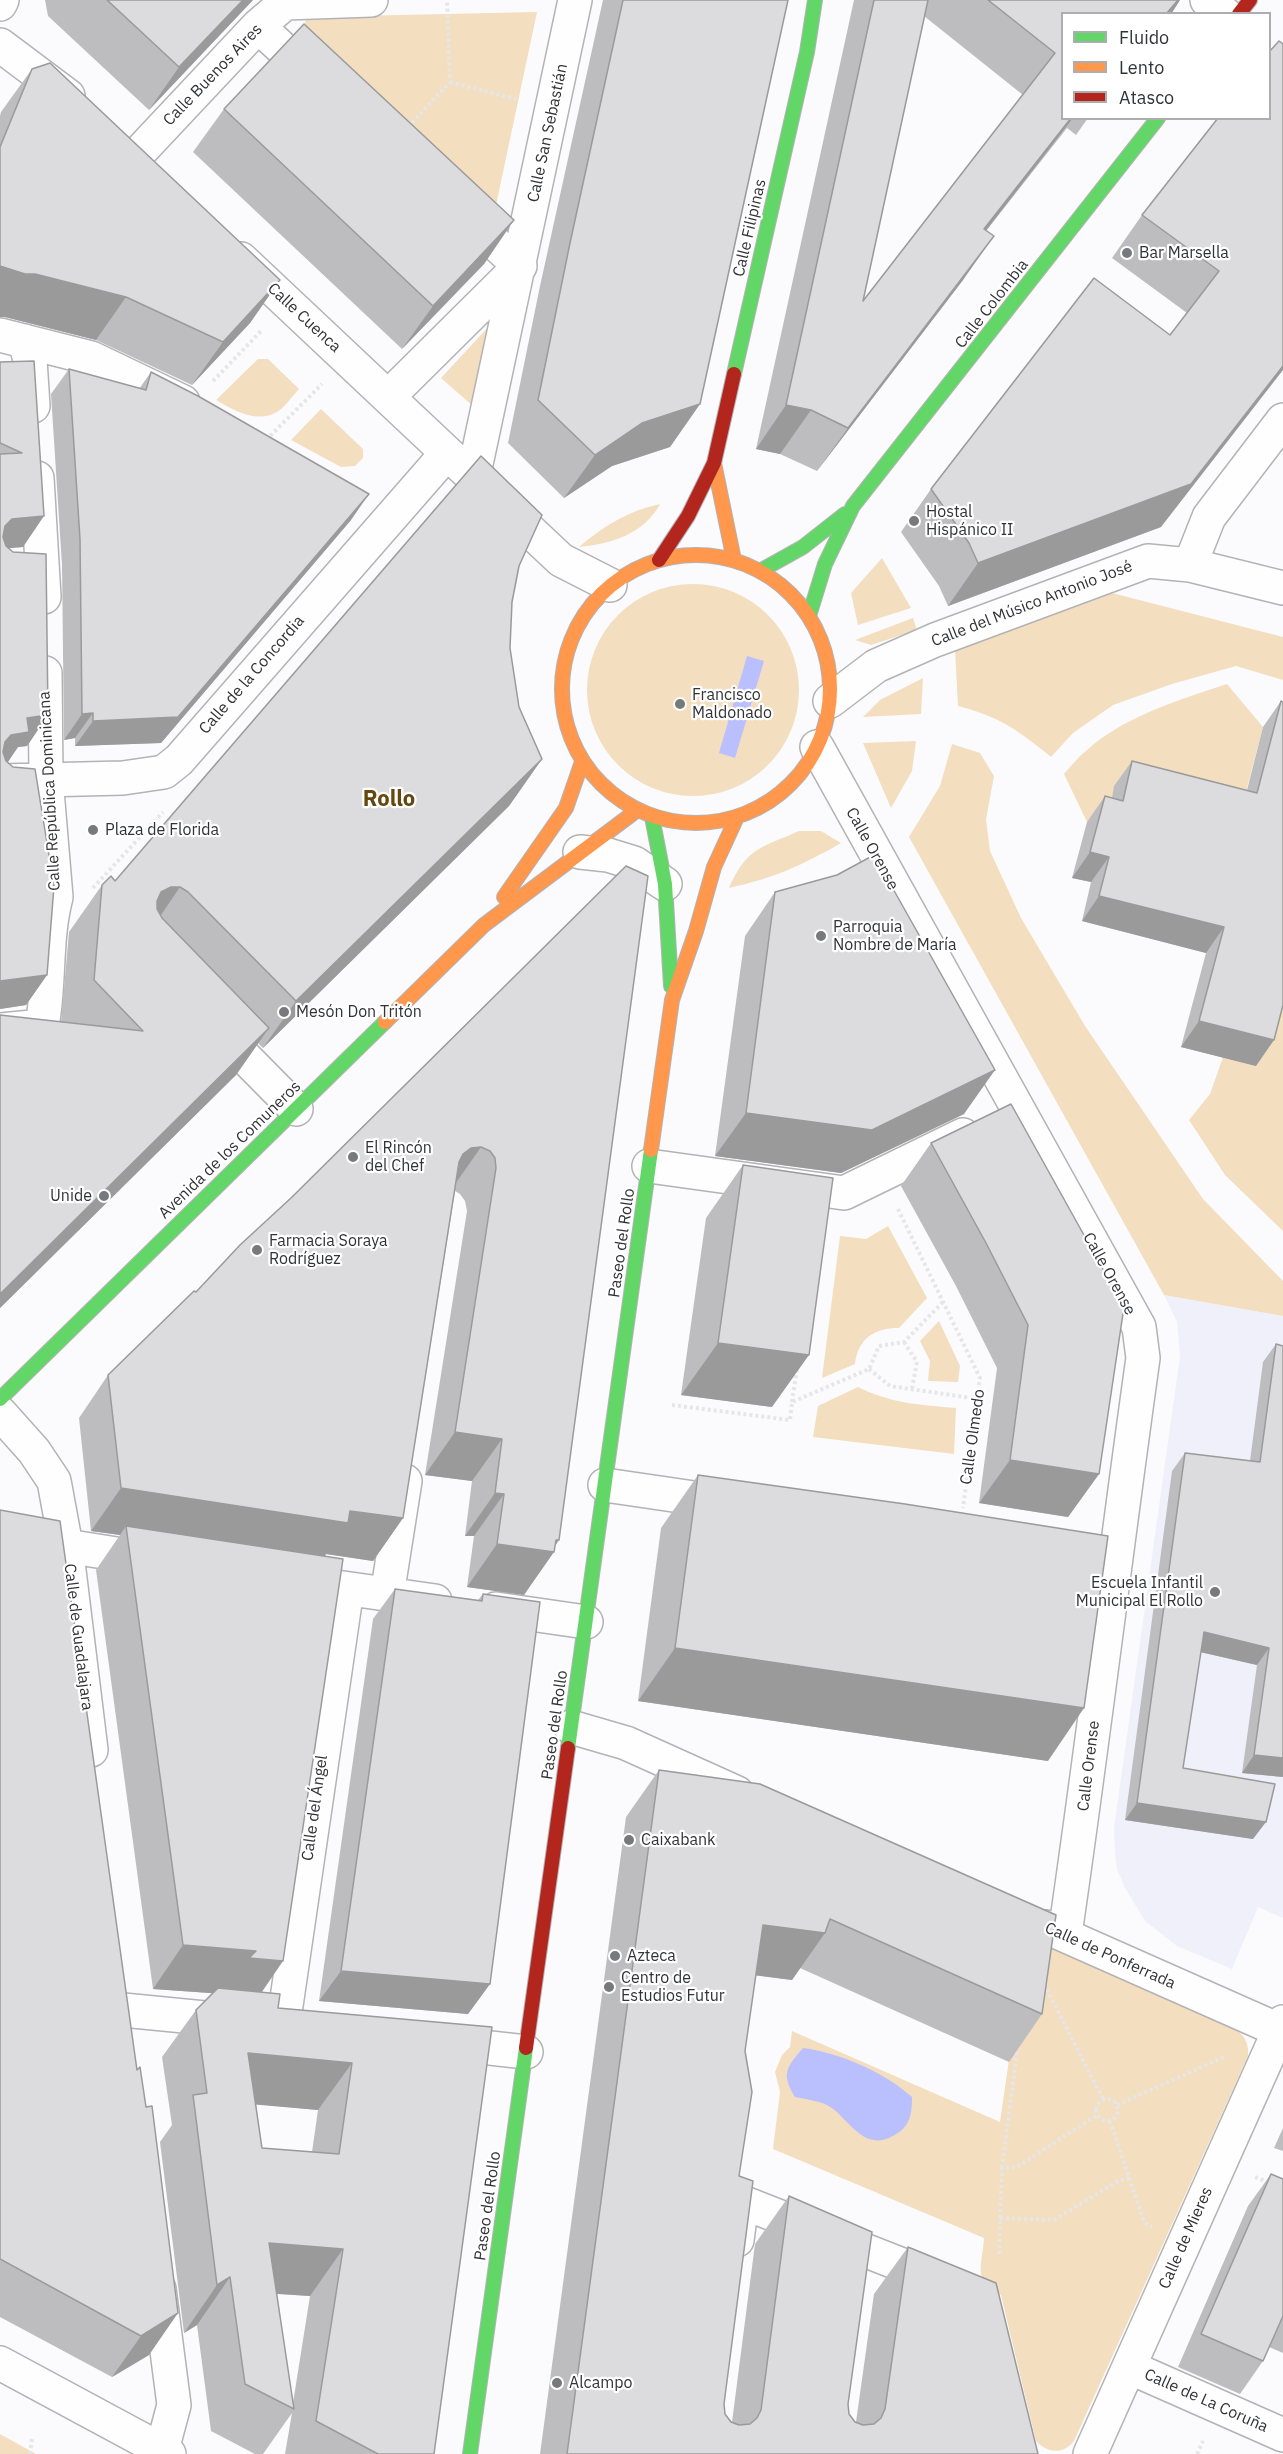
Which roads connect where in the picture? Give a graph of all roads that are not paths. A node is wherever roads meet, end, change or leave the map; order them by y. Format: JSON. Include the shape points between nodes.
{"nodes":[{"id":1,"x":2,"y":0,"type":"edge"},
{"id":2,"x":371,"y":0,"type":"edge"},
{"id":3,"x":575,"y":0,"type":"edge"},
{"id":4,"x":815,"y":0,"type":"edge"},
{"id":5,"x":1207,"y":0,"type":"edge"},
{"id":6,"x":1250,"y":0,"type":"edge"},
{"id":7,"x":0,"y":4,"type":"edge"},
{"id":8,"x":1222,"y":12,"type":"edge"},
{"id":9,"x":1241,"y":12,"type":"edge"},
{"id":10,"x":258,"y":26,"type":"junction"},
{"id":11,"x":0,"y":45,"type":"edge"},
{"id":12,"x":336,"y":99,"type":"edge"},
{"id":13,"x":1156,"y":120,"type":"edge"},
{"id":14,"x":134,"y":158,"type":"junction"},
{"id":15,"x":160,"y":182,"type":"edge"},
{"id":16,"x":441,"y":195,"type":"edge"},
{"id":17,"x":219,"y":238,"type":"edge"},
{"id":18,"x":520,"y":266,"type":"junction"},
{"id":19,"x":13,"y":338,"type":"edge"},
{"id":20,"x":388,"y":397,"type":"junction"},
{"id":21,"x":200,"y":411,"type":"edge"},
{"id":22,"x":1283,"y":420,"type":"edge"},
{"id":23,"x":447,"y":453,"type":"junction"},
{"id":24,"x":714,"y":463,"type":"junction"},
{"id":25,"x":473,"y":478,"type":"junction"},
{"id":26,"x":365,"y":497,"type":"edge"},
{"id":27,"x":851,"y":509,"type":"junction"},
{"id":28,"x":394,"y":512,"type":"junction"},
{"id":29,"x":659,"y":560,"type":"junction"},
{"id":30,"x":734,"y":560,"type":"junction"},
{"id":31,"x":43,"y":565,"type":"junction"},
{"id":32,"x":1190,"y":565,"type":"junction"},
{"id":33,"x":8,"y":566,"type":"edge"},
{"id":34,"x":760,"y":571,"type":"junction"},
{"id":35,"x":610,"y":585,"type":"junction"},
{"id":36,"x":1283,"y":588,"type":"edge"},
{"id":37,"x":809,"y":616,"type":"junction"},
{"id":38,"x":830,"y":701,"type":"junction"},
{"id":39,"x":817,"y":747,"type":"junction"},
{"id":40,"x":582,"y":762,"type":"junction"},
{"id":41,"x":46,"y":779,"type":"junction"},
{"id":42,"x":0,"y":781,"type":"edge"},
{"id":43,"x":636,"y":811,"type":"junction"},
{"id":44,"x":652,"y":817,"type":"junction"},
{"id":45,"x":737,"y":817,"type":"junction"},
{"id":46,"x":580,"y":852,"type":"junction"},
{"id":47,"x":665,"y":884,"type":"junction"},
{"id":48,"x":484,"y":925,"type":"junction"},
{"id":49,"x":672,"y":1000,"type":"junction"},
{"id":50,"x":192,"y":1003,"type":"edge"},
{"id":51,"x":0,"y":1030,"type":"edge"},
{"id":52,"x":296,"y":1109,"type":"junction"},
{"id":53,"x":1017,"y":1109,"type":"junction"},
{"id":54,"x":650,"y":1166,"type":"junction"},
{"id":55,"x":0,"y":1399,"type":"edge"},
{"id":56,"x":0,"y":1413,"type":"edge"},
{"id":57,"x":410,"y":1451,"type":"edge"},
{"id":58,"x":605,"y":1485,"type":"junction"},
{"id":59,"x":762,"y":1508,"type":"edge"},
{"id":60,"x":66,"y":1546,"type":"junction"},
{"id":61,"x":182,"y":1564,"type":"edge"},
{"id":62,"x":265,"y":1577,"type":"edge"},
{"id":63,"x":347,"y":1589,"type":"junction"},
{"id":64,"x":387,"y":1595,"type":"junction"},
{"id":65,"x":586,"y":1622,"type":"junction"},
{"id":66,"x":572,"y":1727,"type":"junction"},
{"id":67,"x":96,"y":1784,"type":"edge"},
{"id":68,"x":767,"y":1806,"type":"edge"},
{"id":69,"x":1017,"y":1917,"type":"edge"},
{"id":70,"x":1065,"y":1934,"type":"junction"},
{"id":71,"x":283,"y":2026,"type":"junction"},
{"id":72,"x":1282,"y":2028,"type":"edge"},
{"id":73,"x":317,"y":2030,"type":"edge"},
{"id":74,"x":420,"y":2041,"type":"edge"},
{"id":75,"x":128,"y":2044,"type":"edge"},
{"id":76,"x":526,"y":2052,"type":"junction"},
{"id":77,"x":862,"y":2247,"type":"junction"},
{"id":78,"x":156,"y":2265,"type":"edge"},
{"id":79,"x":733,"y":2271,"type":"edge"},
{"id":80,"x":857,"y":2282,"type":"edge"},
{"id":81,"x":969,"y":2293,"type":"edge"},
{"id":82,"x":0,"y":2363,"type":"edge"},
{"id":83,"x":1128,"y":2367,"type":"junction"},
{"id":84,"x":1283,"y":2434,"type":"edge"},
{"id":85,"x":165,"y":2452,"type":"edge"},
{"id":86,"x":471,"y":2454,"type":"edge"},
{"id":87,"x":1090,"y":2454,"type":"edge"}],
"edges":[{"from":1,"to":7,"type":"street"},
{"from":2,"to":10,"type":"street","name":"Calle Buenos Aires","via":[[285,3]]},
{"from":3,"to":18,"type":"street","name":"Calle San Sebastián"},
{"from":4,"to":24,"type":"main road","name":"Calle Filipinas","via":[[807,52]]},
{"from":5,"to":8,"type":"street"},
{"from":6,"to":9,"type":"main road"},
{"from":10,"to":12,"type":"street"},
{"from":10,"to":14,"type":"street","name":"Calle Buenos Aires"},
{"from":11,"to":14,"type":"street","via":[[52,82]]},
{"from":13,"to":27,"type":"main road","name":"Calle Colombia"},
{"from":14,"to":15,"type":"street"},
{"from":16,"to":18,"type":"street"},
{"from":17,"to":20,"type":"street","name":"Calle Cuenca"},
{"from":18,"to":20,"type":"street"},
{"from":18,"to":25,"type":"street","name":"Calle San Sebastián"},
{"from":19,"to":21,"type":"street","via":[[91,358]]},
{"from":19,"to":31,"type":"street","name":"Calle República Dominicana","via":[[30,360]]},
{"from":20,"to":23,"type":"street","name":"Calle Cuenca"},
{"from":22,"to":32,"type":"street","via":[[1209,517]]},
{"from":23,"to":25,"type":"street","name":"Calle Cuenca"},
{"from":23,"to":28,"type":"street","name":"Calle de la Concordia"},
{"from":24,"to":29,"type":"main road","name":"Calle Filipinas","via":[[688,516]]},
{"from":24,"to":30,"type":"main road","name":"Calle Filipinas"},
{"from":25,"to":35,"type":"street","name":"Calle Cuenca","via":[[561,560]]},
{"from":26,"to":28,"type":"street"},
{"from":27,"to":34,"type":"main road","name":"Calle Colombia","via":[[803,548]]},
{"from":27,"to":37,"type":"main road","name":"Calle Colombia","via":[[825,564]]},
{"from":28,"to":41,"type":"street","name":"Calle de la Concordia","via":[[179,760],[164,772],[123,778]]},
{"from":29,"to":30,"type":"main road","via":[[696,555]]},
{"from":29,"to":35,"type":"main road"},
{"from":30,"to":34,"type":"main road"},
{"from":31,"to":33,"type":"street"},
{"from":31,"to":41,"type":"street","name":"Calle República Dominicana"},
{"from":32,"to":36,"type":"street","name":"Calle del Músico Antonio José"},
{"from":32,"to":38,"type":"street","name":"Calle del Músico Antonio José","via":[[1148,561],[935,640],[876,666]]},
{"from":34,"to":37,"type":"main road","via":[[787,591]]},
{"from":35,"to":40,"type":"main road","via":[[584,614],[567,650],[562,698],[566,727]]},
{"from":37,"to":38,"type":"main road","via":[[826,657]]},
{"from":38,"to":39,"type":"main road"},
{"from":39,"to":45,"type":"main road","via":[[797,778],[770,802]]},
{"from":39,"to":53,"type":"street","name":"Calle Orense"},
{"from":40,"to":43,"type":"main road","via":[[606,790]]},
{"from":40,"to":48,"type":"main road","name":"Avenida de los Comuneros","via":[[566,808]]},
{"from":41,"to":42,"type":"street","name":"Calle de la Concordia"},
{"from":41,"to":51,"type":"street","name":"Calle República Dominicana","via":[[56,897],[51,914],[47,1002],[42,1026]]},
{"from":43,"to":44,"type":"main road"},
{"from":43,"to":46,"type":"main road","name":"Avenida de los Comuneros"},
{"from":44,"to":45,"type":"main road","via":[[695,824]]},
{"from":44,"to":47,"type":"main road","name":"Paseo del Rollo"},
{"from":45,"to":49,"type":"main road","name":"Paseo del Rollo","via":[[714,867]]},
{"from":46,"to":47,"type":"street","via":[[634,863]]},
{"from":46,"to":48,"type":"main road","name":"Avenida de los Comuneros"},
{"from":47,"to":49,"type":"main road","name":"Paseo del Rollo"},
{"from":48,"to":52,"type":"main road","name":"Avenida de los Comuneros"},
{"from":49,"to":54,"type":"main road","name":"Paseo del Rollo"},
{"from":50,"to":52,"type":"street"},
{"from":52,"to":55,"type":"main road","name":"Avenida de los Comuneros"},
{"from":53,"to":54,"type":"street","via":[[844,1193]]},
{"from":53,"to":70,"type":"street","name":"Calle Orense","via":[[1139,1327],[1143,1358],[1101,1559],[1082,1820]]},
{"from":54,"to":58,"type":"main road","name":"Paseo del Rollo"},
{"from":56,"to":60,"type":"street","name":"Calle de Guadalajara","via":[[54,1481]]},
{"from":57,"to":64,"type":"street"},
{"from":58,"to":59,"type":"street"},
{"from":58,"to":65,"type":"main road","name":"Paseo del Rollo"},
{"from":60,"to":61,"type":"street"},
{"from":60,"to":67,"type":"street","name":"Calle de Guadalajara"},
{"from":62,"to":63,"type":"street"},
{"from":63,"to":64,"type":"street"},
{"from":63,"to":71,"type":"street","name":"Calle del Ángel"},
{"from":64,"to":65,"type":"street"},
{"from":65,"to":66,"type":"main road","name":"Paseo del Rollo"},
{"from":66,"to":68,"type":"street","via":[[626,1743]]},
{"from":66,"to":76,"type":"main road","name":"Paseo del Rollo"},
{"from":69,"to":70,"type":"street","name":"Calle de Ponferrada"},
{"from":70,"to":72,"type":"street","name":"Calle de Ponferrada"},
{"from":71,"to":73,"type":"street"},
{"from":71,"to":75,"type":"street","via":[[122,1998]]},
{"from":72,"to":83,"type":"street","name":"Calle de Mieres"},
{"from":74,"to":76,"type":"street"},
{"from":76,"to":86,"type":"main road","name":"Paseo del Rollo"},
{"from":77,"to":79,"type":"street","via":[[742,2202]]},
{"from":77,"to":80,"type":"street"},
{"from":77,"to":81,"type":"street"},
{"from":78,"to":85,"type":"street","via":[[174,2405]]},
{"from":82,"to":85,"type":"street"},
{"from":83,"to":84,"type":"street","name":"Calle de La Coruña"},
{"from":83,"to":87,"type":"street","name":"Calle de Mieres"}]}
